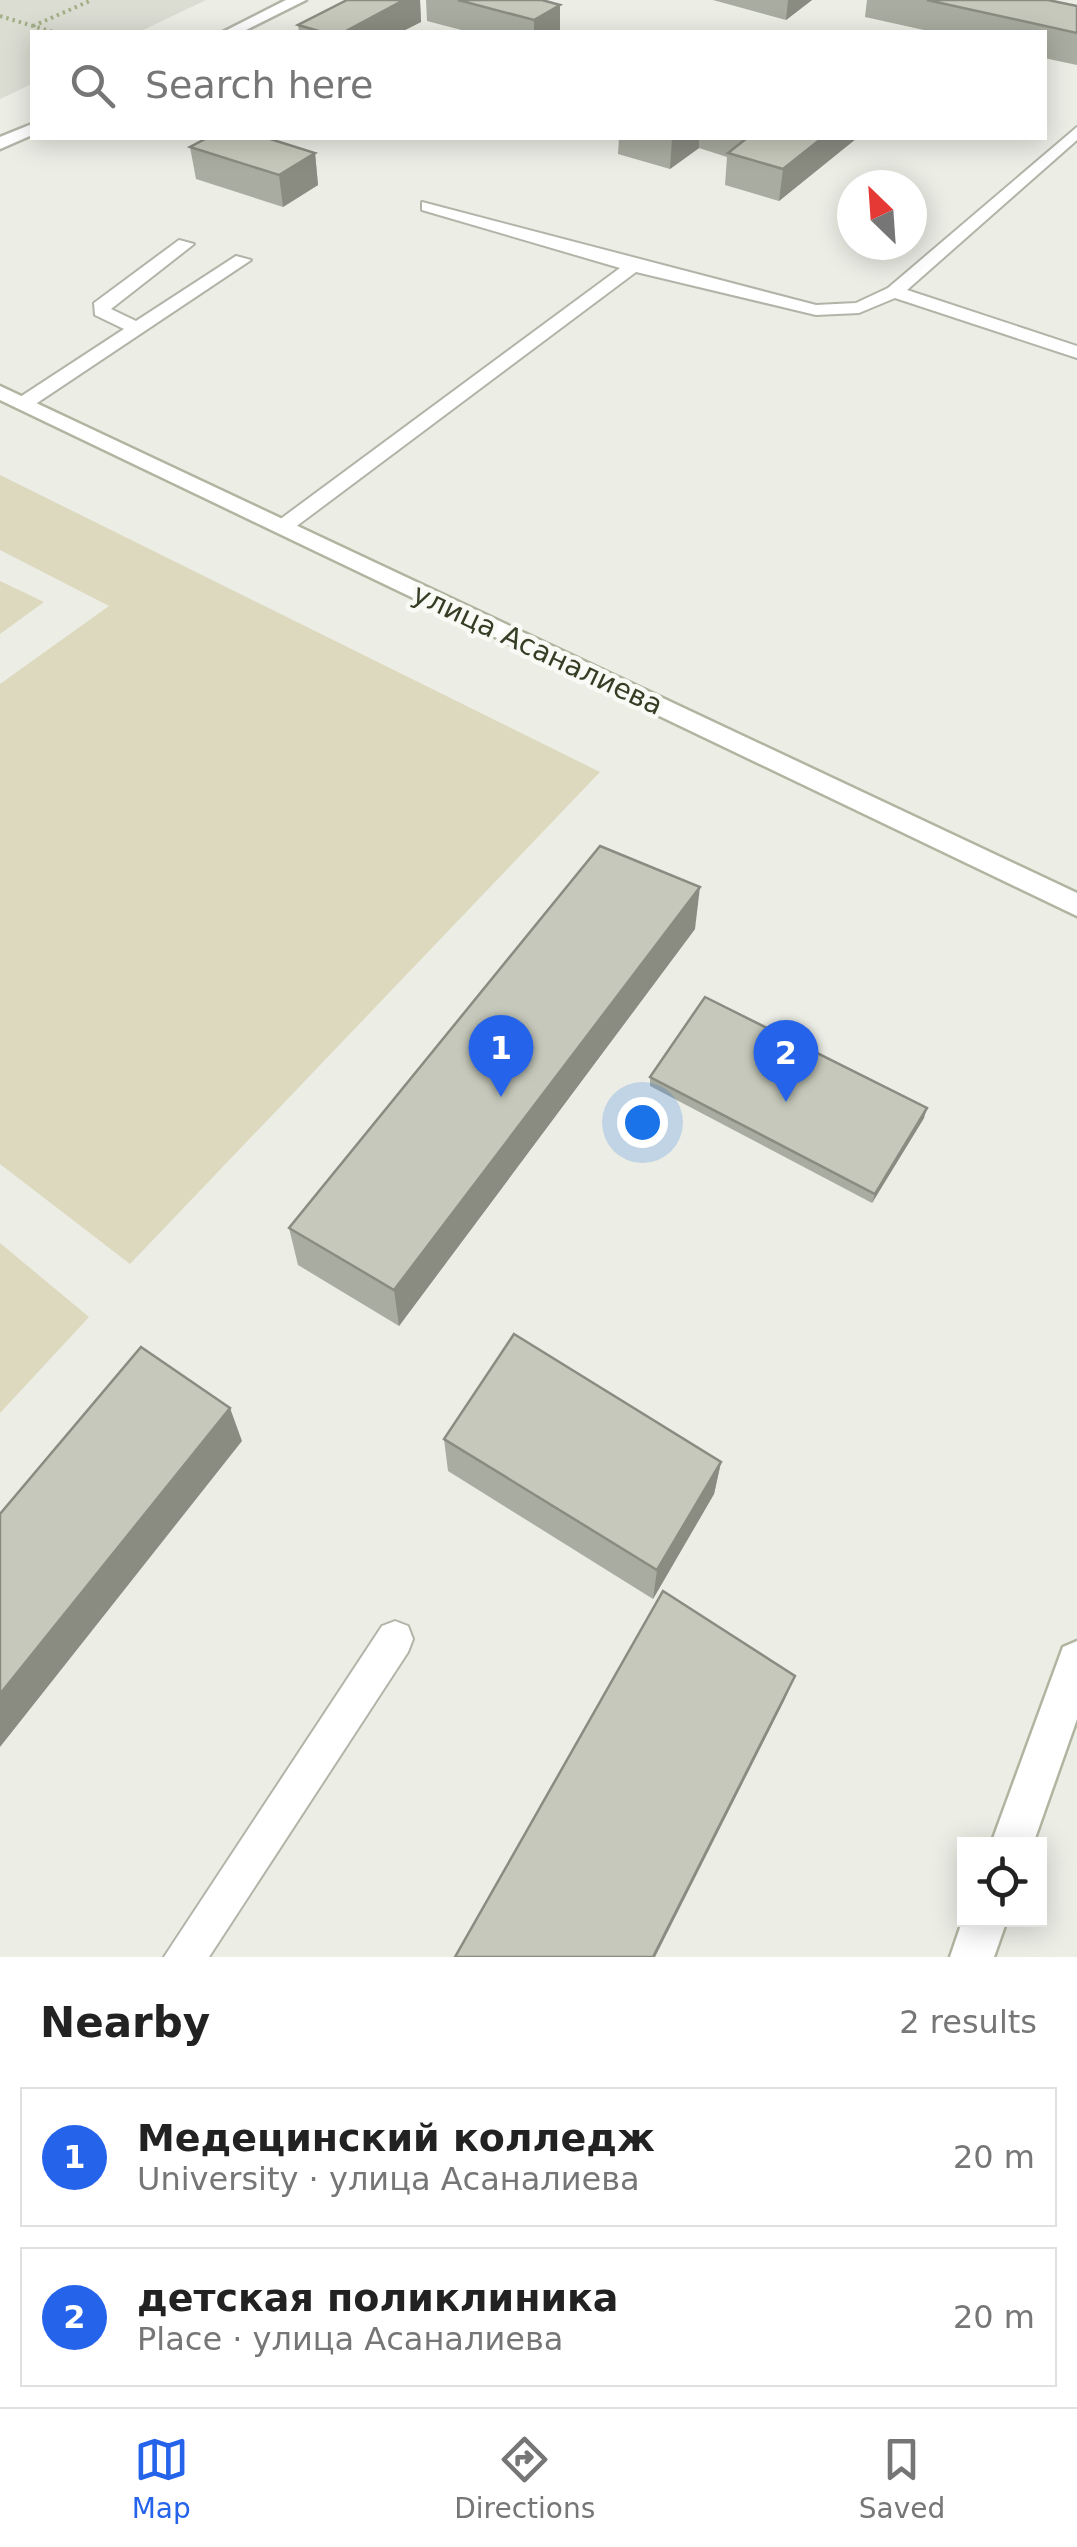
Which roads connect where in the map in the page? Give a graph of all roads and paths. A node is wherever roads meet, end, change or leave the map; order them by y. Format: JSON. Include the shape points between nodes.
{"nodes":[{"id":1,"x":92,"y":0,"type":"edge"},
{"id":2,"x":298,"y":0,"type":"edge"},
{"id":3,"x":0,"y":16,"type":"edge"},
{"id":4,"x":33,"y":26,"type":"junction"},
{"id":5,"x":46,"y":30,"type":"edge"},
{"id":6,"x":235,"y":30,"type":"edge"},
{"id":7,"x":30,"y":130,"type":"edge"},
{"id":8,"x":1077,"y":132,"type":"edge"},
{"id":9,"x":0,"y":144,"type":"edge"},
{"id":10,"x":428,"y":206,"type":"dead end"},
{"id":11,"x":185,"y":244,"type":"dead end"},
{"id":12,"x":242,"y":260,"type":"dead end"},
{"id":13,"x":634,"y":266,"type":"junction"},
{"id":14,"x":894,"y":292,"type":"junction"},
{"id":15,"x":138,"y":328,"type":"junction"},
{"id":16,"x":1077,"y":352,"type":"edge"},
{"id":17,"x":0,"y":392,"type":"edge"},
{"id":18,"x":24,"y":403,"type":"junction"},
{"id":19,"x":282,"y":526,"type":"junction"},
{"id":20,"x":1077,"y":906,"type":"edge"},
{"id":21,"x":395,"y":1640,"type":"dead end"},
{"id":22,"x":1077,"y":1662,"type":"edge"},
{"id":23,"x":1014,"y":1837,"type":"edge"},
{"id":24,"x":983,"y":1927,"type":"edge"},
{"id":25,"x":186,"y":1957,"type":"edge"},
{"id":26,"x":972,"y":1957,"type":"edge"}],
"edges":[{"from":1,"to":4,"type":"path"},
{"from":2,"to":6,"type":"main road"},
{"from":3,"to":4,"type":"path"},
{"from":4,"to":5,"type":"path"},
{"from":7,"to":9,"type":"main road"},
{"from":8,"to":14,"type":"lane"},
{"from":10,"to":13,"type":"lane"},
{"from":11,"to":15,"type":"lane","via":[[104,302],[101,311]]},
{"from":12,"to":15,"type":"lane"},
{"from":13,"to":14,"type":"lane","via":[[816,310],[859,308]]},
{"from":13,"to":19,"type":"lane"},
{"from":14,"to":16,"type":"lane"},
{"from":15,"to":18,"type":"lane"},
{"from":17,"to":18,"type":"main road","name":"улица Асаналиева"},
{"from":18,"to":19,"type":"main road","name":"улица Асаналиева"},
{"from":19,"to":20,"type":"main road","name":"улица Асаналиева"},
{"from":21,"to":25,"type":"lane"},
{"from":22,"to":23,"type":"main road"},
{"from":24,"to":26,"type":"main road"}]}
